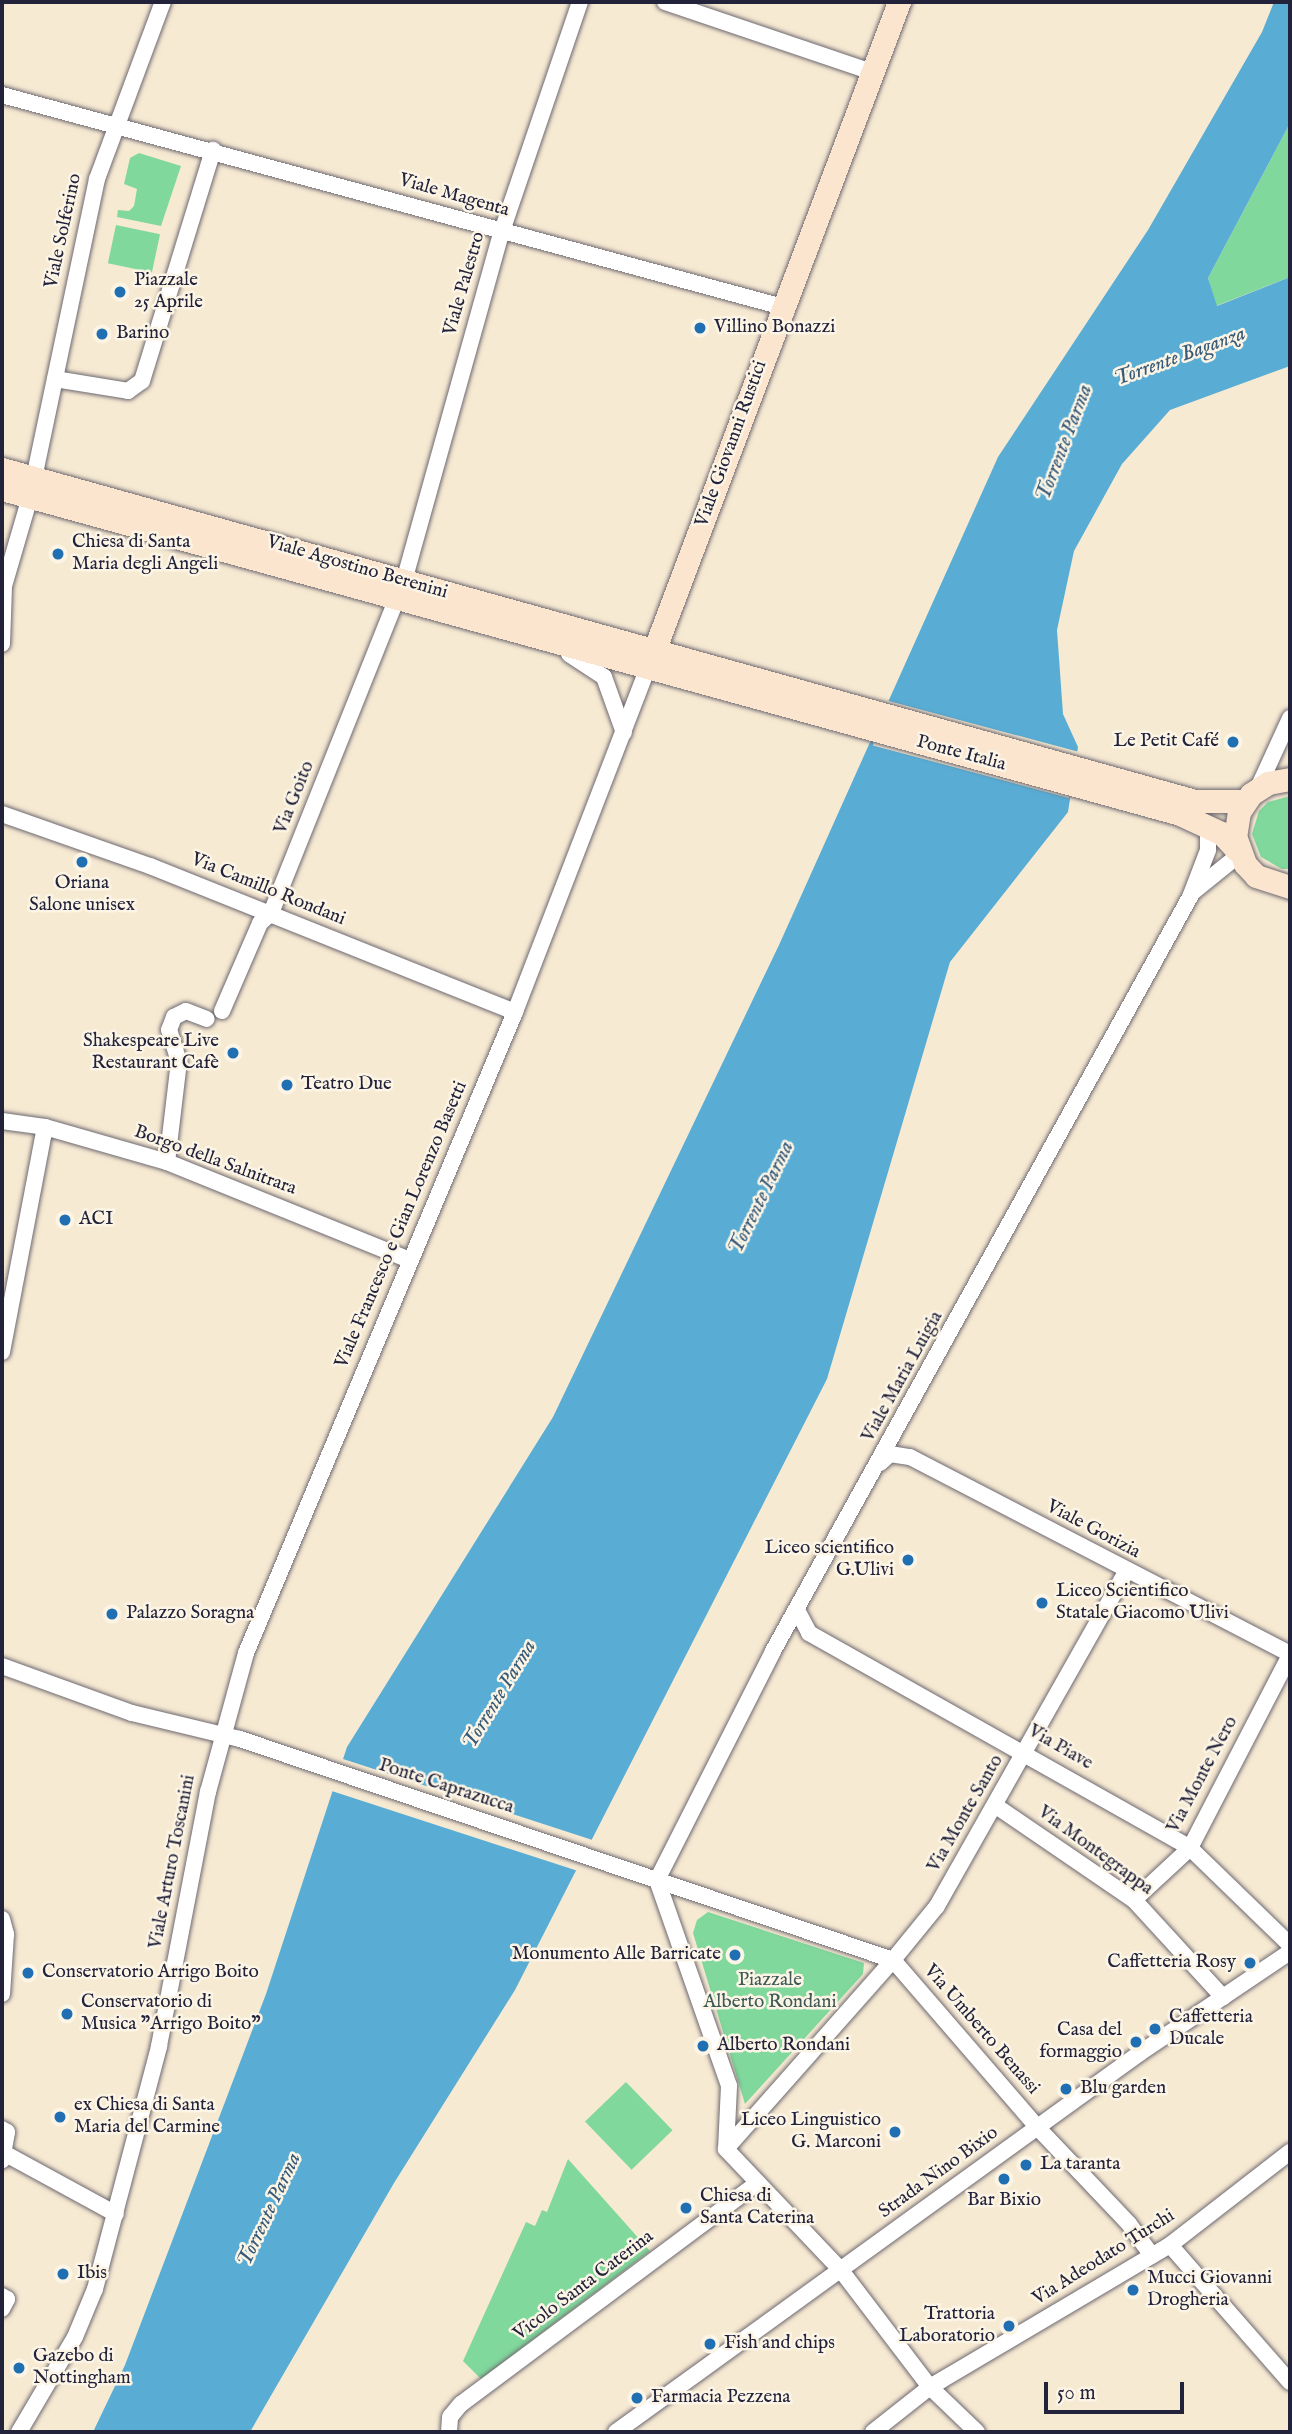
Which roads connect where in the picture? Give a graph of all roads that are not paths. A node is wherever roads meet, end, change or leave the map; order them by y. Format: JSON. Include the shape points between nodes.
{"nodes":[{"id":1,"x":163,"y":2,"type":"edge"},
{"id":2,"x":580,"y":2,"type":"edge"},
{"id":3,"x":665,"y":2,"type":"edge"},
{"id":4,"x":899,"y":2,"type":"edge"},
{"id":5,"x":872,"y":72,"type":"junction"},
{"id":6,"x":2,"y":95,"type":"edge"},
{"id":7,"x":115,"y":124,"type":"junction"},
{"id":8,"x":213,"y":150,"type":"junction"},
{"id":9,"x":502,"y":231,"type":"junction"},
{"id":10,"x":783,"y":307,"type":"junction"},
{"id":11,"x":55,"y":379,"type":"junction"},
{"id":12,"x":2,"y":469,"type":"edge"},
{"id":13,"x":2,"y":479,"type":"edge"},
{"id":14,"x":32,"y":487,"type":"junction"},
{"id":15,"x":2,"y":489,"type":"edge"},
{"id":16,"x":401,"y":589,"type":"junction"},
{"id":17,"x":451,"y":611,"type":"junction"},
{"id":18,"x":2,"y":644,"type":"edge"},
{"id":19,"x":651,"y":659,"type":"junction"},
{"id":20,"x":677,"y":667,"type":"joint"},
{"id":21,"x":1290,"y":718,"type":"edge"},
{"id":22,"x":624,"y":733,"type":"junction"},
{"id":23,"x":1290,"y":779,"type":"edge"},
{"id":24,"x":1251,"y":795,"type":"junction"},
{"id":25,"x":1201,"y":812,"type":"junction"},
{"id":26,"x":2,"y":814,"type":"edge"},
{"id":27,"x":1238,"y":852,"type":"junction"},
{"id":28,"x":1256,"y":876,"type":"junction"},
{"id":29,"x":1290,"y":887,"type":"edge"},
{"id":30,"x":1190,"y":897,"type":"junction"},
{"id":31,"x":1290,"y":902,"type":"edge"},
{"id":32,"x":271,"y":913,"type":"junction"},
{"id":33,"x":222,"y":1011,"type":"dead end"},
{"id":34,"x":515,"y":1012,"type":"junction"},
{"id":35,"x":207,"y":1018,"type":"dead end"},
{"id":36,"x":2,"y":1121,"type":"edge"},
{"id":37,"x":44,"y":1127,"type":"junction"},
{"id":38,"x":167,"y":1162,"type":"junction"},
{"id":39,"x":409,"y":1260,"type":"junction"},
{"id":40,"x":2,"y":1352,"type":"edge"},
{"id":41,"x":879,"y":1464,"type":"junction"},
{"id":42,"x":1126,"y":1573,"type":"junction"},
{"id":43,"x":797,"y":1610,"type":"junction"},
{"id":44,"x":1290,"y":1654,"type":"edge"},
{"id":45,"x":2,"y":1666,"type":"edge"},
{"id":46,"x":221,"y":1735,"type":"junction"},
{"id":47,"x":1026,"y":1752,"type":"junction"},
{"id":48,"x":996,"y":1806,"type":"junction"},
{"id":49,"x":1190,"y":1848,"type":"junction"},
{"id":50,"x":657,"y":1880,"type":"junction"},
{"id":51,"x":1134,"y":1900,"type":"junction"},
{"id":52,"x":2,"y":1919,"type":"edge"},
{"id":53,"x":1290,"y":1945,"type":"edge"},
{"id":54,"x":1290,"y":1952,"type":"edge"},
{"id":55,"x":893,"y":1960,"type":"junction"},
{"id":56,"x":2,"y":1994,"type":"edge"},
{"id":57,"x":1223,"y":1997,"type":"junction"},
{"id":58,"x":1038,"y":2128,"type":"junction"},
{"id":59,"x":2,"y":2129,"type":"edge"},
{"id":60,"x":726,"y":2148,"type":"junction"},
{"id":61,"x":1290,"y":2152,"type":"edge"},
{"id":62,"x":4,"y":2158,"type":"edge"},
{"id":63,"x":758,"y":2183,"type":"junction"},
{"id":64,"x":116,"y":2214,"type":"junction"},
{"id":65,"x":1170,"y":2245,"type":"junction"},
{"id":66,"x":1152,"y":2256,"type":"junction"},
{"id":67,"x":840,"y":2269,"type":"junction"},
{"id":68,"x":1290,"y":2382,"type":"edge"},
{"id":69,"x":930,"y":2387,"type":"junction"},
{"id":70,"x":19,"y":2432,"type":"edge"},
{"id":71,"x":449,"y":2432,"type":"edge"},
{"id":72,"x":616,"y":2432,"type":"edge"},
{"id":73,"x":873,"y":2432,"type":"edge"},
{"id":74,"x":977,"y":2432,"type":"edge"}],
"edges":[{"from":1,"to":7,"type":"street","name":"Viale Solferino"},
{"from":2,"to":9,"type":"street","name":"Viale Palestro"},
{"from":3,"to":5,"type":"street"},
{"from":4,"to":5,"type":"main road","name":"Viale Giovanni Rustici"},
{"from":5,"to":10,"type":"main road","name":"Viale Giovanni Rustici"},
{"from":6,"to":7,"type":"street","name":"Viale Magenta"},
{"from":7,"to":8,"type":"street","name":"Viale Magenta"},
{"from":7,"to":11,"type":"street","name":"Viale Solferino","via":[[96,180]]},
{"from":8,"to":9,"type":"street","name":"Viale Magenta"},
{"from":8,"to":11,"type":"street","via":[[142,381],[128,391]]},
{"from":9,"to":10,"type":"street","name":"Viale Magenta"},
{"from":9,"to":16,"type":"street","name":"Viale Palestro"},
{"from":10,"to":19,"type":"main road","name":"Viale Giovanni Rustici"},
{"from":11,"to":14,"type":"street","name":"Viale Solferino"},
{"from":12,"to":14,"type":"main road"},
{"from":13,"to":14,"type":"main road"},
{"from":14,"to":15,"type":"main road"},
{"from":14,"to":16,"type":"main road","name":"Viale Agostino Berenini"},
{"from":14,"to":18,"type":"street","name":"Viale Solferino","via":[[4,586]]},
{"from":16,"to":17,"type":"main road","name":"Viale Agostino Berenini"},
{"from":16,"to":19,"type":"main road","name":"Viale Agostino Berenini"},
{"from":16,"to":32,"type":"street","name":"Via Goito"},
{"from":17,"to":19,"type":"main road","name":"Viale Agostino Berenini"},
{"from":17,"to":22,"type":"street","via":[[514,639],[588,663],[609,685]]},
{"from":19,"to":20,"type":"main road","name":"Viale Agostino Berenini"},
{"from":19,"to":22,"type":"street","name":"Viale Francesco e Gian Lorenzo Basetti"},
{"from":20,"to":25,"type":"main road","name":"Ponte Italia"},
{"from":21,"to":24,"type":"street"},
{"from":22,"to":34,"type":"street","name":"Viale Francesco e Gian Lorenzo Basetti"},
{"from":23,"to":24,"type":"main road","name":"Ponte Italia"},
{"from":24,"to":25,"type":"main road","name":"Ponte Italia"},
{"from":24,"to":27,"type":"main road","via":[[1235,825]]},
{"from":25,"to":27,"type":"main road","name":"Ponte Italia"},
{"from":25,"to":30,"type":"street","name":"Viale Maria Luigia","via":[[1209,845]]},
{"from":26,"to":32,"type":"street","name":"Via Camillo Rondani"},
{"from":27,"to":28,"type":"main road","name":"Ponte Italia"},
{"from":27,"to":30,"type":"street","name":"Viale Maria Luigia"},
{"from":28,"to":29,"type":"main road"},
{"from":28,"to":31,"type":"main road","name":"Ponte Italia"},
{"from":30,"to":41,"type":"street","name":"Viale Maria Luigia"},
{"from":32,"to":33,"type":"street","name":"Via Goito","via":[[260,923]]},
{"from":32,"to":34,"type":"street","name":"Via Camillo Rondani"},
{"from":34,"to":39,"type":"street","name":"Viale Francesco e Gian Lorenzo Basetti"},
{"from":35,"to":38,"type":"street","via":[[186,1011],[174,1017],[169,1030],[179,1062]]},
{"from":36,"to":37,"type":"street","name":"Borgo della Salnitrara"},
{"from":37,"to":38,"type":"street","name":"Borgo della Salnitrara"},
{"from":37,"to":40,"type":"street"},
{"from":38,"to":39,"type":"street","name":"Borgo della Salnitrara"},
{"from":39,"to":46,"type":"street","name":"Viale Francesco e Gian Lorenzo Basetti","via":[[246,1653]]},
{"from":41,"to":42,"type":"street","name":"Viale Gorizia","via":[[890,1454],[910,1457]]},
{"from":41,"to":43,"type":"street","name":"Viale Maria Luigia"},
{"from":42,"to":44,"type":"street","name":"Viale Gorizia"},
{"from":42,"to":47,"type":"street","name":"Via Monte Santo"},
{"from":43,"to":47,"type":"street","name":"Via Piave","via":[[809,1633]]},
{"from":43,"to":50,"type":"street","name":"Viale Maria Luigia"},
{"from":44,"to":49,"type":"street","name":"Via Monte Nero"},
{"from":45,"to":46,"type":"street","name":"Ponte Caprazucca","via":[[132,1713]]},
{"from":46,"to":50,"type":"street","name":"Ponte Caprazucca"},
{"from":46,"to":64,"type":"street","name":"Viale Arturo Toscanini","via":[[159,2046]]},
{"from":47,"to":48,"type":"street","name":"Via Monte Santo"},
{"from":47,"to":49,"type":"street","name":"Via Piave"},
{"from":48,"to":51,"type":"street","name":"Via Montegrappa"},
{"from":48,"to":55,"type":"street","name":"Via Monte Santo","via":[[937,1906]]},
{"from":49,"to":51,"type":"street","name":"Via Monte Nero"},
{"from":49,"to":53,"type":"street","name":"Via Piave"},
{"from":50,"to":55,"type":"street"},
{"from":50,"to":60,"type":"street","via":[[729,2086]]},
{"from":51,"to":57,"type":"street","name":"Via Montegrappa"},
{"from":52,"to":56,"type":"street","via":[[6,1934]]},
{"from":54,"to":57,"type":"street","name":"Strada Nino Bixio"},
{"from":55,"to":58,"type":"street","name":"Via Umberto Benassi"},
{"from":55,"to":60,"type":"street"},
{"from":57,"to":58,"type":"street","name":"Strada Nino Bixio"},
{"from":58,"to":66,"type":"street","name":"Via Umberto Benassi","via":[[1129,2224]]},
{"from":58,"to":67,"type":"street","name":"Strada Nino Bixio"},
{"from":59,"to":62,"type":"street","via":[[7,2132]]},
{"from":60,"to":63,"type":"street"},
{"from":61,"to":65,"type":"street","name":"Via Adeodato Turchi"},
{"from":62,"to":64,"type":"street"},
{"from":63,"to":67,"type":"street"},
{"from":63,"to":71,"type":"street","name":"Vicolo Santa Caterina","via":[[461,2404],[450,2417]]},
{"from":64,"to":70,"type":"street","name":"Viale Arturo Toscanini","via":[[95,2289],[75,2337]]},
{"from":65,"to":66,"type":"street","name":"Via Adeodato Turchi"},
{"from":65,"to":68,"type":"street"},
{"from":66,"to":69,"type":"street","name":"Via Adeodato Turchi"},
{"from":67,"to":69,"type":"street"},
{"from":67,"to":72,"type":"street","name":"Strada Nino Bixio"},
{"from":69,"to":73,"type":"street","name":"Via Adeodato Turchi"},
{"from":69,"to":74,"type":"street"}]}
